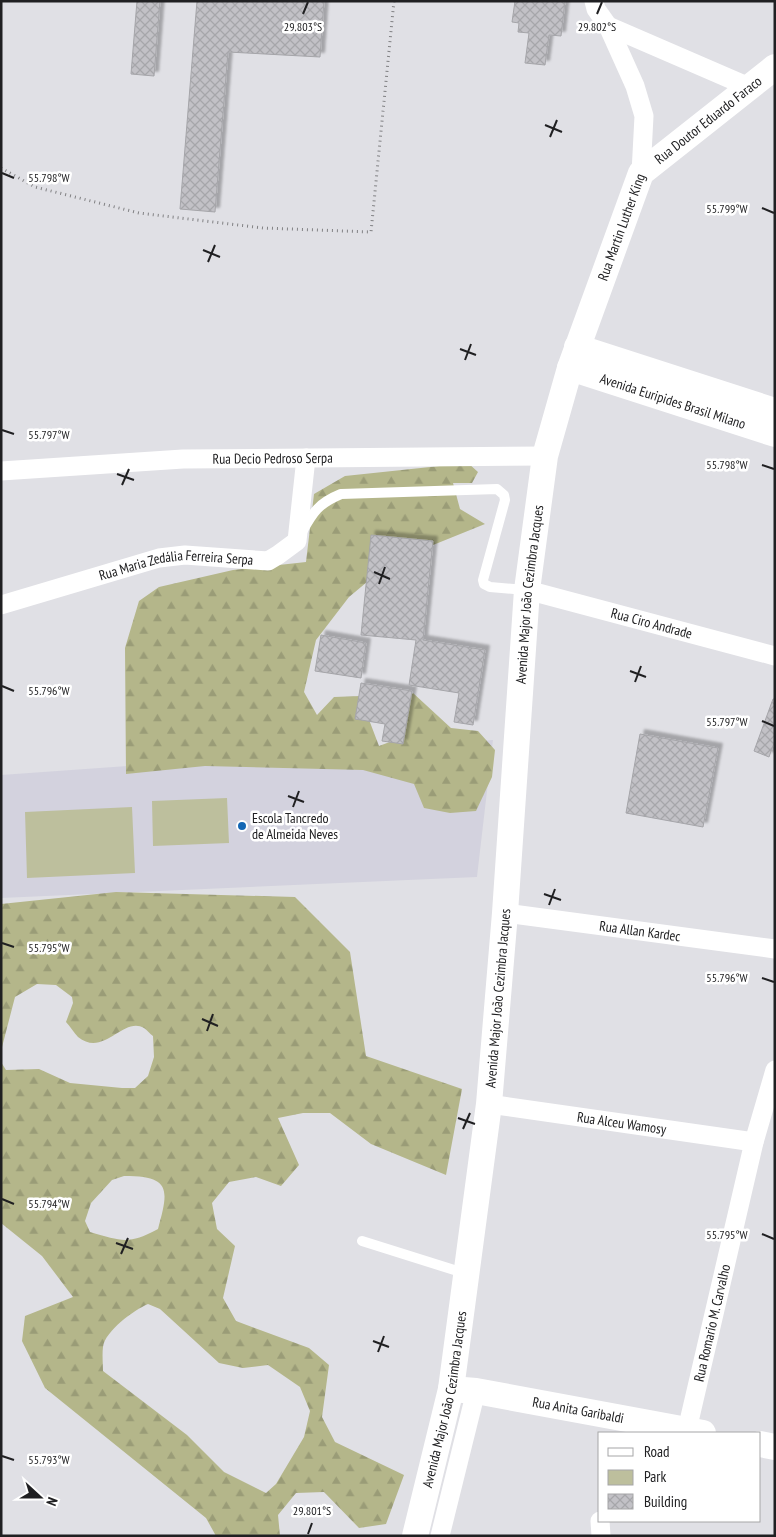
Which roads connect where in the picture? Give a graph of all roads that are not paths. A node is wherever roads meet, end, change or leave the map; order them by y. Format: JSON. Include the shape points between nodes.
{"nodes":[{"id":1,"x":594,"y":1,"type":"edge"},
{"id":2,"x":608,"y":26,"type":"junction"},
{"id":3,"x":775,"y":67,"type":"edge"},
{"id":4,"x":749,"y":88,"type":"junction"},
{"id":5,"x":642,"y":173,"type":"junction"},
{"id":6,"x":574,"y":357,"type":"junction"},
{"id":7,"x":707,"y":400,"type":"junction"},
{"id":8,"x":775,"y":411,"type":"edge"},
{"id":9,"x":775,"y":434,"type":"edge"},
{"id":10,"x":545,"y":456,"type":"junction"},
{"id":11,"x":306,"y":458,"type":"junction"},
{"id":12,"x":1,"y":471,"type":"edge"},
{"id":13,"x":297,"y":541,"type":"junction"},
{"id":14,"x":527,"y":590,"type":"junction"},
{"id":15,"x":1,"y":605,"type":"edge"},
{"id":16,"x":775,"y":656,"type":"edge"},
{"id":17,"x":505,"y":913,"type":"junction"},
{"id":18,"x":775,"y":950,"type":"edge"},
{"id":19,"x":775,"y":1070,"type":"edge"},
{"id":20,"x":489,"y":1104,"type":"junction"},
{"id":21,"x":754,"y":1142,"type":"junction"},
{"id":22,"x":362,"y":1241,"type":"dead end"},
{"id":23,"x":468,"y":1274,"type":"junction"},
{"id":24,"x":464,"y":1390,"type":"junction"},
{"id":25,"x":615,"y":1426,"type":"edge"},
{"id":26,"x":695,"y":1432,"type":"edge"},
{"id":27,"x":761,"y":1444,"type":"edge"},
{"id":28,"x":775,"y":1447,"type":"edge"},
{"id":29,"x":600,"y":1522,"type":"edge"},
{"id":30,"x":415,"y":1536,"type":"edge"},
{"id":31,"x":440,"y":1536,"type":"edge"},
{"id":32,"x":601,"y":1536,"type":"edge"}],
"edges":[{"from":1,"to":2,"type":"street","name":"Rua Martin Luther King"},
{"from":2,"to":4,"type":"street"},
{"from":2,"to":5,"type":"street","name":"Rua Martin Luther King","via":[[635,86],[644,116]]},
{"from":3,"to":4,"type":"street","name":"Rua Doutor Eduardo Faraco"},
{"from":4,"to":5,"type":"street","name":"Rua Doutor Eduardo Faraco"},
{"from":5,"to":6,"type":"street","name":"Rua Martin Luther King"},
{"from":6,"to":7,"type":"street","name":"Avenida Euripides Brasil Milano"},
{"from":6,"to":10,"type":"street","name":"Rua Martin Luther King"},
{"from":7,"to":8,"type":"street","name":"Avenida Euripides Brasil Milano"},
{"from":7,"to":9,"type":"street","name":"Avenida Euripides Brasil Milano"},
{"from":10,"to":11,"type":"street","name":"Rua Decio Pedroso Serpa"},
{"from":10,"to":14,"type":"street","name":"Avenida Major João Cezimbra Jacques"},
{"from":11,"to":12,"type":"street","name":"Rua Decio Pedroso Serpa","via":[[183,459]]},
{"from":11,"to":13,"type":"street"},
{"from":13,"to":14,"type":"lane","via":[[314,512],[326,500],[341,494],[498,489],[505,500],[484,584]]},
{"from":13,"to":15,"type":"street","name":"Rua Maria Zedália Ferreira Serpa","via":[[268,561],[186,555],[159,558]]},
{"from":14,"to":16,"type":"street","name":"Rua Ciro Andrade"},
{"from":14,"to":17,"type":"street","name":"Avenida Major João Cezimbra Jacques"},
{"from":17,"to":18,"type":"street","name":"Rua Allan Kardec"},
{"from":17,"to":20,"type":"street","name":"Avenida Major João Cezimbra Jacques"},
{"from":19,"to":21,"type":"street","name":"Rua Romario M. Carvalho"},
{"from":20,"to":21,"type":"street","name":"Rua Alceu Wamosy"},
{"from":20,"to":23,"type":"street","name":"Avenida Major João Cezimbra Jacques"},
{"from":21,"to":26,"type":"street","name":"Rua Romario M. Carvalho"},
{"from":22,"to":23,"type":"lane"},
{"from":23,"to":24,"type":"street","name":"Avenida Major João Cezimbra Jacques"},
{"from":24,"to":25,"type":"street","name":"Rua Anita Garibaldi"},
{"from":24,"to":30,"type":"street","name":"Avenida Major João Cezimbra Jacques"},
{"from":24,"to":31,"type":"street"},
{"from":25,"to":26,"type":"street","name":"Rua Anita Garibaldi"},
{"from":27,"to":28,"type":"street"},
{"from":29,"to":32,"type":"street"}]}
